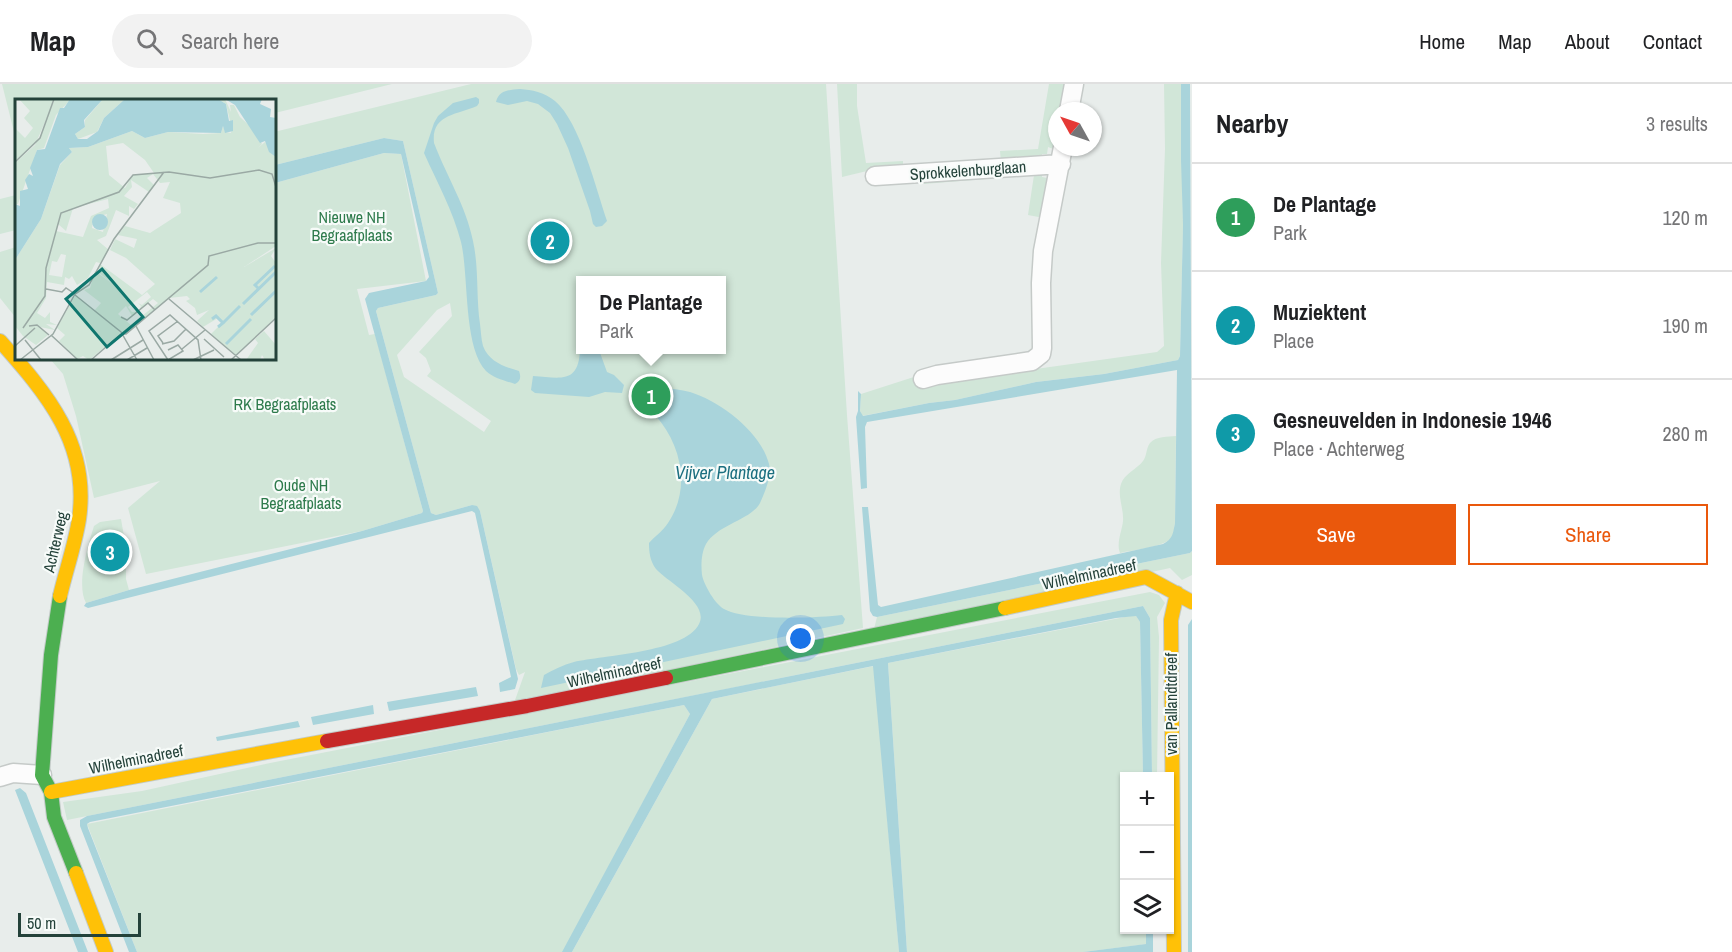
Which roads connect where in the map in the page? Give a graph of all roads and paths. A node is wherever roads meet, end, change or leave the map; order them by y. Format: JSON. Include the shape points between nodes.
{"nodes":[{"id":1,"x":1074,"y":84,"type":"edge"},
{"id":2,"x":1071,"y":102,"type":"edge"},
{"id":3,"x":1053,"y":156,"type":"edge"},
{"id":4,"x":1062,"y":156,"type":"edge"},
{"id":5,"x":875,"y":176,"type":"dead end"},
{"id":6,"x":0,"y":341,"type":"edge"},
{"id":7,"x":15,"y":358,"type":"edge"},
{"id":8,"x":16,"y":360,"type":"edge"},
{"id":9,"x":923,"y":380,"type":"dead end"},
{"id":10,"x":1187,"y":592,"type":"edge"},
{"id":11,"x":42,"y":775,"type":"junction"},
{"id":12,"x":0,"y":777,"type":"edge"},
{"id":13,"x":51,"y":792,"type":"junction"},
{"id":14,"x":106,"y":952,"type":"edge"},
{"id":15,"x":1174,"y":952,"type":"edge"}],
"edges":[{"from":1,"to":2,"type":"street"},
{"from":3,"to":5,"type":"street","name":"Sprokkelenburglaan"},
{"from":4,"to":9,"type":"street","name":"Sprokkelenburglaan","via":[[1043,251],[1041,354],[1032,361]]},
{"from":6,"to":7,"type":"street","name":"Achterweg"},
{"from":8,"to":11,"type":"street","name":"Achterweg","via":[[67,428],[80,471],[79,519],[56,614]]},
{"from":10,"to":13,"type":"street","name":"Wilhelminadreef","via":[[1146,577],[527,706]]},
{"from":10,"to":15,"type":"street","name":"van Pallandtdreef","via":[[1171,620],[1179,888]]},
{"from":11,"to":12,"type":"street"},
{"from":11,"to":13,"type":"street"},
{"from":13,"to":14,"type":"street","via":[[54,817]]}]}
